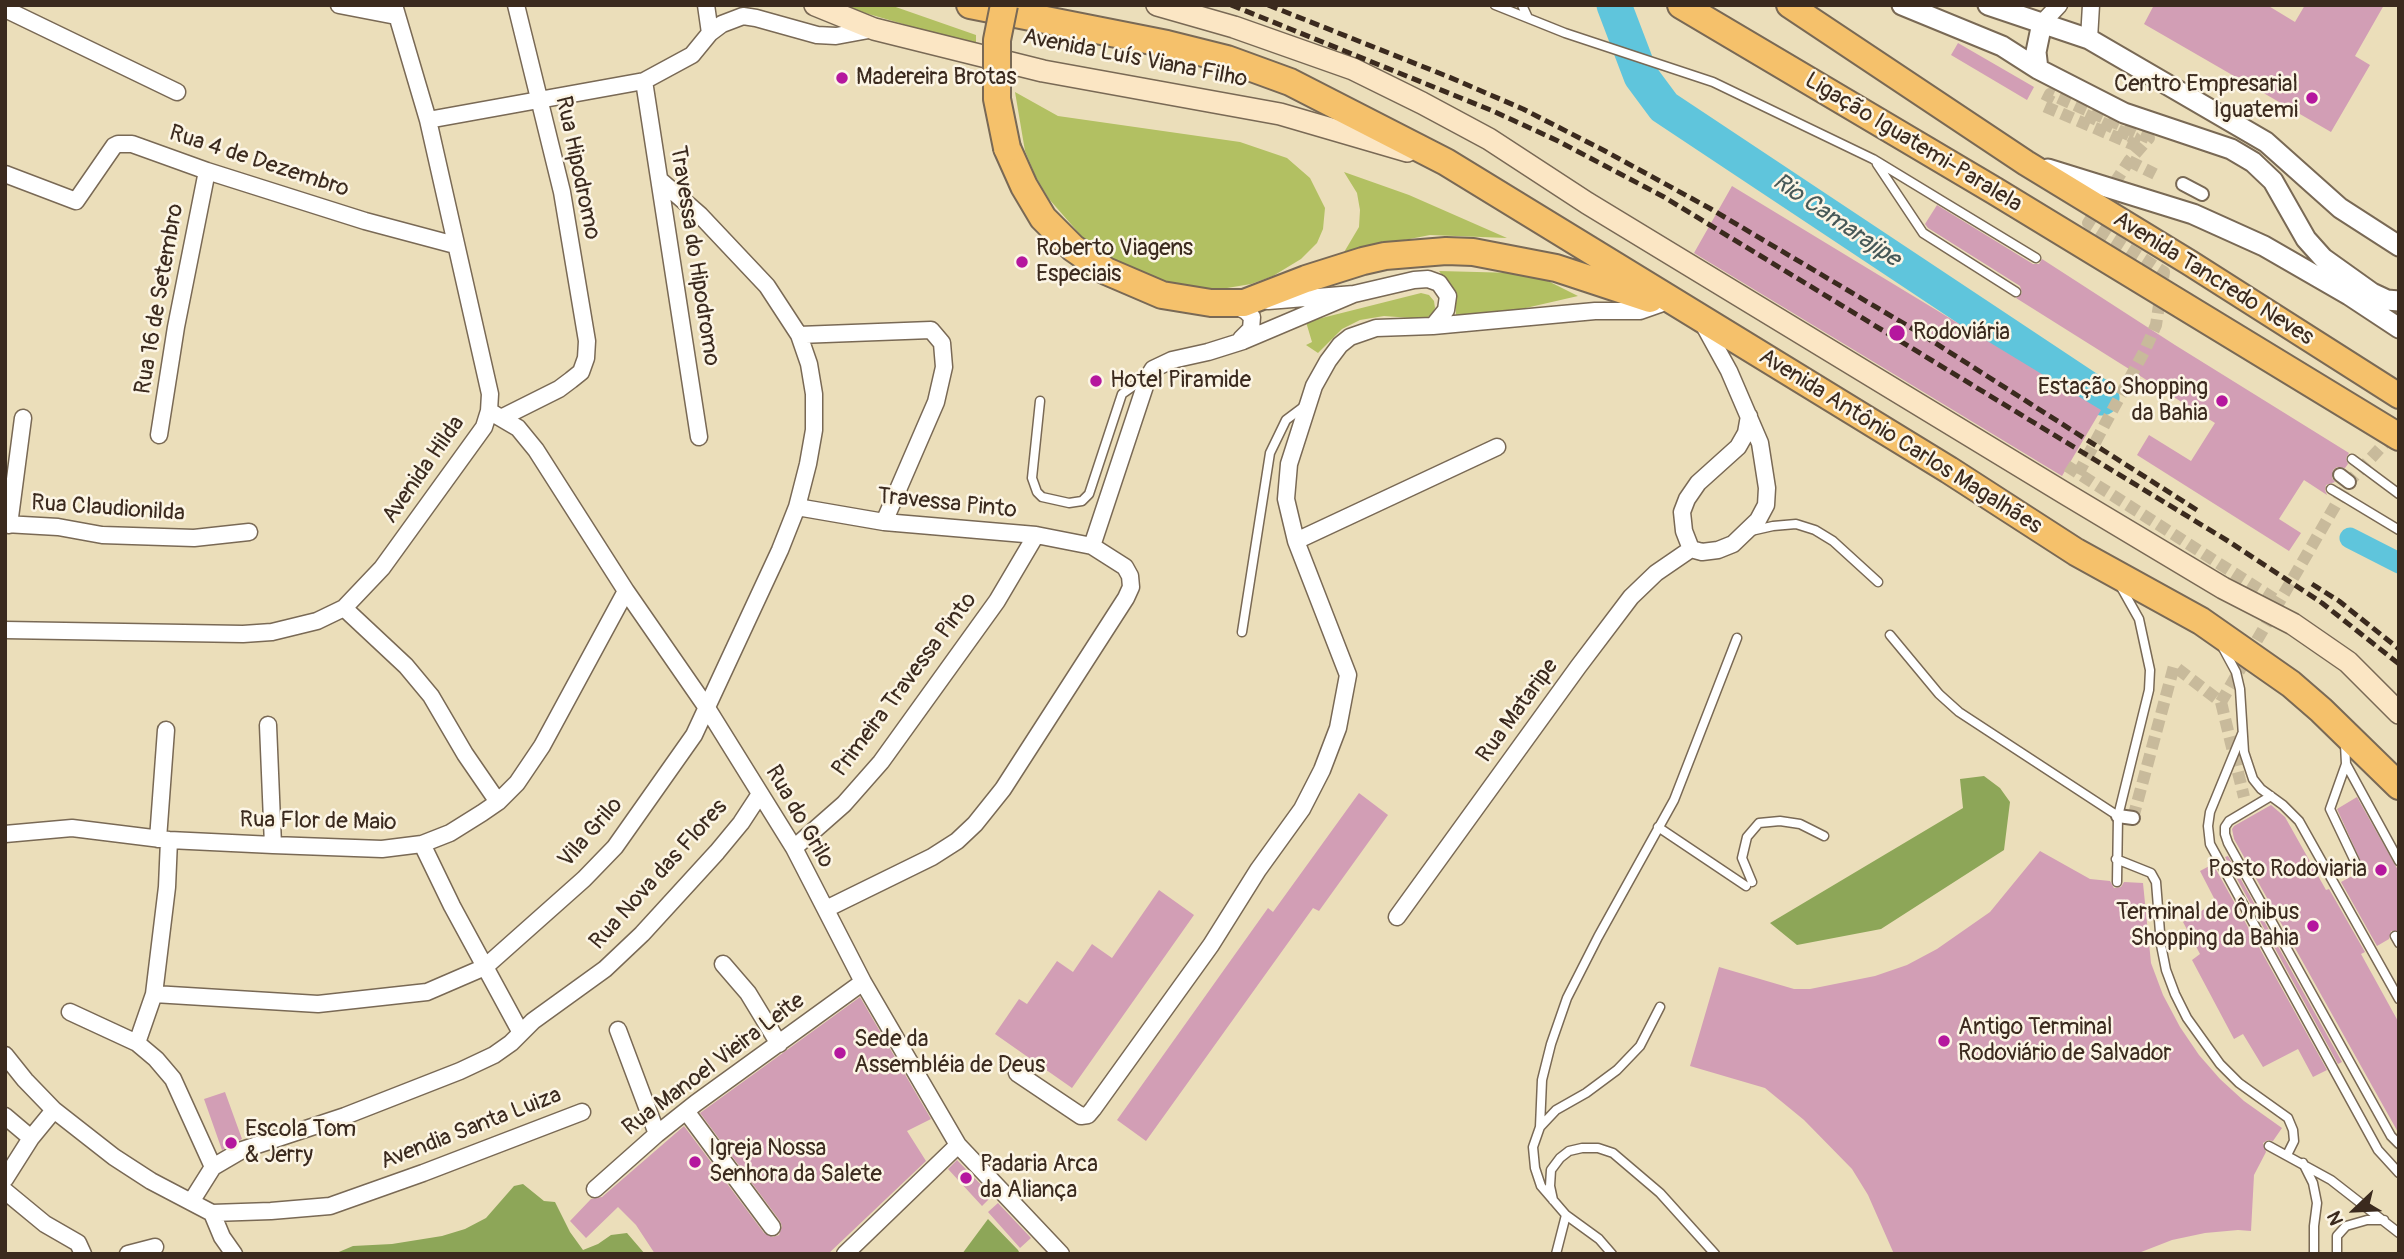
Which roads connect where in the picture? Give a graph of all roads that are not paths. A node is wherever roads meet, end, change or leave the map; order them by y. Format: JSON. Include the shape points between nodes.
{"nodes":[{"id":1,"x":339,"y":5,"type":"edge"},
{"id":2,"x":516,"y":5,"type":"edge"},
{"id":3,"x":706,"y":5,"type":"edge"},
{"id":4,"x":815,"y":5,"type":"edge"},
{"id":5,"x":1157,"y":5,"type":"edge"},
{"id":6,"x":1495,"y":5,"type":"edge"},
{"id":7,"x":1522,"y":5,"type":"edge"},
{"id":8,"x":1681,"y":5,"type":"edge"},
{"id":9,"x":1789,"y":5,"type":"edge"},
{"id":10,"x":1902,"y":5,"type":"edge"},
{"id":11,"x":1988,"y":5,"type":"edge"},
{"id":12,"x":2059,"y":5,"type":"edge"},
{"id":13,"x":2091,"y":5,"type":"edge"},
{"id":14,"x":984,"y":6,"type":"edge"},
{"id":15,"x":5,"y":9,"type":"edge"},
{"id":16,"x":395,"y":11,"type":"edge"},
{"id":17,"x":1528,"y":18,"type":"junction"},
{"id":18,"x":2042,"y":23,"type":"junction"},
{"id":19,"x":874,"y":29,"type":"junction"},
{"id":20,"x":710,"y":33,"type":"junction"},
{"id":21,"x":2089,"y":40,"type":"junction"},
{"id":22,"x":2038,"y":69,"type":"junction"},
{"id":23,"x":644,"y":81,"type":"junction"},
{"id":24,"x":177,"y":92,"type":"dead end"},
{"id":25,"x":540,"y":100,"type":"junction"},
{"id":26,"x":428,"y":120,"type":"junction"},
{"id":27,"x":1873,"y":159,"type":"junction"},
{"id":28,"x":1446,"y":162,"type":"junction"},
{"id":29,"x":2026,"y":163,"type":"junction"},
{"id":30,"x":207,"y":171,"type":"junction"},
{"id":31,"x":5,"y":174,"type":"edge"},
{"id":32,"x":661,"y":181,"type":"junction"},
{"id":33,"x":2183,"y":184,"type":"dead end"},
{"id":34,"x":2202,"y":194,"type":"dead end"},
{"id":35,"x":454,"y":245,"type":"junction"},
{"id":36,"x":2399,"y":246,"type":"edge"},
{"id":37,"x":2036,"y":258,"type":"dead end"},
{"id":38,"x":1363,"y":261,"type":"junction"},
{"id":39,"x":2144,"y":283,"type":"joint"},
{"id":40,"x":2016,"y":292,"type":"dead end"},
{"id":41,"x":1354,"y":294,"type":"junction"},
{"id":42,"x":1310,"y":298,"type":"junction"},
{"id":43,"x":2399,"y":301,"type":"edge"},
{"id":44,"x":1237,"y":303,"type":"junction"},
{"id":45,"x":1661,"y":303,"type":"junction"},
{"id":46,"x":1699,"y":317,"type":"junction"},
{"id":47,"x":1433,"y":326,"type":"junction"},
{"id":48,"x":2399,"y":328,"type":"edge"},
{"id":49,"x":799,"y":335,"type":"junction"},
{"id":50,"x":1240,"y":342,"type":"junction"},
{"id":51,"x":1148,"y":377,"type":"junction"},
{"id":52,"x":2399,"y":396,"type":"edge"},
{"id":53,"x":1040,"y":401,"type":"dead end"},
{"id":54,"x":1308,"y":404,"type":"junction"},
{"id":55,"x":496,"y":414,"type":"junction"},
{"id":56,"x":1749,"y":416,"type":"junction"},
{"id":57,"x":23,"y":418,"type":"dead end"},
{"id":58,"x":159,"y":435,"type":"dead end"},
{"id":59,"x":699,"y":437,"type":"dead end"},
{"id":60,"x":2399,"y":437,"type":"edge"},
{"id":61,"x":1497,"y":447,"type":"dead end"},
{"id":62,"x":2352,"y":459,"type":"dead end"},
{"id":63,"x":2331,"y":489,"type":"dead end"},
{"id":64,"x":2399,"y":494,"type":"edge"},
{"id":65,"x":797,"y":507,"type":"junction"},
{"id":66,"x":884,"y":522,"type":"junction"},
{"id":67,"x":7,"y":524,"type":"edge"},
{"id":68,"x":2399,"y":530,"type":"edge"},
{"id":69,"x":249,"y":532,"type":"dead end"},
{"id":70,"x":1748,"y":532,"type":"junction"},
{"id":71,"x":1036,"y":535,"type":"junction"},
{"id":72,"x":1296,"y":541,"type":"junction"},
{"id":73,"x":1092,"y":546,"type":"junction"},
{"id":74,"x":1691,"y":549,"type":"junction"},
{"id":75,"x":2109,"y":570,"type":"junction"},
{"id":76,"x":1878,"y":582,"type":"dead end"},
{"id":77,"x":626,"y":591,"type":"junction"},
{"id":78,"x":344,"y":608,"type":"junction"},
{"id":79,"x":2201,"y":621,"type":"junction"},
{"id":80,"x":5,"y":630,"type":"edge"},
{"id":81,"x":1242,"y":632,"type":"dead end"},
{"id":82,"x":1890,"y":635,"type":"dead end"},
{"id":83,"x":1737,"y":638,"type":"dead end"},
{"id":84,"x":708,"y":708,"type":"junction"},
{"id":85,"x":2396,"y":709,"type":"edge"},
{"id":86,"x":268,"y":725,"type":"dead end"},
{"id":87,"x":166,"y":730,"type":"dead end"},
{"id":88,"x":2242,"y":734,"type":"junction"},
{"id":89,"x":2345,"y":734,"type":"junction"},
{"id":90,"x":2346,"y":764,"type":"junction"},
{"id":91,"x":2399,"y":786,"type":"edge"},
{"id":92,"x":760,"y":794,"type":"junction"},
{"id":93,"x":2271,"y":796,"type":"junction"},
{"id":94,"x":2399,"y":801,"type":"edge"},
{"id":95,"x":498,"y":802,"type":"junction"},
{"id":96,"x":2119,"y":816,"type":"junction"},
{"id":97,"x":2133,"y":818,"type":"dead end"},
{"id":98,"x":1658,"y":827,"type":"junction"},
{"id":99,"x":5,"y":834,"type":"edge"},
{"id":100,"x":1824,"y":836,"type":"dead end"},
{"id":101,"x":163,"y":839,"type":"junction"},
{"id":102,"x":422,"y":844,"type":"junction"},
{"id":103,"x":273,"y":845,"type":"junction"},
{"id":104,"x":794,"y":848,"type":"junction"},
{"id":105,"x":2116,"y":859,"type":"junction"},
{"id":106,"x":2399,"y":861,"type":"edge"},
{"id":107,"x":2360,"y":872,"type":"dead end"},
{"id":108,"x":2117,"y":882,"type":"dead end"},
{"id":109,"x":826,"y":909,"type":"junction"},
{"id":110,"x":1397,"y":917,"type":"dead end"},
{"id":111,"x":723,"y":964,"type":"dead end"},
{"id":112,"x":485,"y":967,"type":"junction"},
{"id":113,"x":863,"y":982,"type":"junction"},
{"id":114,"x":154,"y":994,"type":"junction"},
{"id":115,"x":2399,"y":999,"type":"edge"},
{"id":116,"x":1660,"y":1007,"type":"dead end"},
{"id":117,"x":70,"y":1012,"type":"dead end"},
{"id":118,"x":618,"y":1030,"type":"dead end"},
{"id":119,"x":521,"y":1033,"type":"junction"},
{"id":120,"x":137,"y":1043,"type":"junction"},
{"id":121,"x":779,"y":1044,"type":"junction"},
{"id":122,"x":5,"y":1055,"type":"edge"},
{"id":123,"x":1017,"y":1073,"type":"dead end"},
{"id":124,"x":54,"y":1110,"type":"junction"},
{"id":125,"x":686,"y":1111,"type":"junction"},
{"id":126,"x":582,"y":1112,"type":"dead end"},
{"id":127,"x":5,"y":1115,"type":"edge"},
{"id":128,"x":1540,"y":1127,"type":"junction"},
{"id":129,"x":657,"y":1134,"type":"junction"},
{"id":130,"x":31,"y":1138,"type":"junction"},
{"id":131,"x":2399,"y":1144,"type":"edge"},
{"id":132,"x":958,"y":1146,"type":"junction"},
{"id":133,"x":2269,"y":1146,"type":"dead end"},
{"id":134,"x":2287,"y":1155,"type":"junction"},
{"id":135,"x":2303,"y":1163,"type":"junction"},
{"id":136,"x":213,"y":1167,"type":"junction"},
{"id":137,"x":2399,"y":1173,"type":"edge"},
{"id":138,"x":5,"y":1179,"type":"edge"},
{"id":139,"x":595,"y":1189,"type":"dead end"},
{"id":140,"x":5,"y":1191,"type":"edge"},
{"id":141,"x":191,"y":1202,"type":"junction"},
{"id":142,"x":1553,"y":1203,"type":"junction"},
{"id":143,"x":212,"y":1213,"type":"junction"},
{"id":144,"x":1566,"y":1216,"type":"junction"},
{"id":145,"x":2384,"y":1220,"type":"junction"},
{"id":146,"x":772,"y":1227,"type":"dead end"},
{"id":147,"x":2399,"y":1233,"type":"edge"},
{"id":148,"x":155,"y":1247,"type":"dead end"},
{"id":149,"x":83,"y":1254,"type":"edge"},
{"id":150,"x":128,"y":1254,"type":"edge"},
{"id":151,"x":234,"y":1254,"type":"edge"},
{"id":152,"x":845,"y":1254,"type":"edge"},
{"id":153,"x":1061,"y":1254,"type":"edge"},
{"id":154,"x":1556,"y":1254,"type":"edge"},
{"id":155,"x":1612,"y":1254,"type":"edge"},
{"id":156,"x":1715,"y":1254,"type":"edge"},
{"id":157,"x":2314,"y":1254,"type":"edge"},
{"id":158,"x":2337,"y":1254,"type":"edge"}],
"edges":[{"from":1,"to":16,"type":"street"},
{"from":2,"to":25,"type":"street","name":"Rua Hipodromo"},
{"from":3,"to":20,"type":"street"},
{"from":4,"to":19,"type":"main road","name":"Avenida Luís Viana Filho"},
{"from":5,"to":85,"type":"main road","via":[[1353,69],[1489,139],[1587,204],[2211,581],[2293,624],[2348,662]]},
{"from":6,"to":17,"type":"lane"},
{"from":7,"to":17,"type":"lane"},
{"from":8,"to":39,"type":"highway","name":"Ligação Iguatemi-Paralela"},
{"from":9,"to":29,"type":"main road","name":"Avenida Tancredo Neves"},
{"from":10,"to":22,"type":"street","via":[[2002,46]]},
{"from":11,"to":18,"type":"street"},
{"from":12,"to":18,"type":"street"},
{"from":13,"to":21,"type":"street"},
{"from":14,"to":28,"type":"highway","name":"Avenida Antônio Carlos Magalhães","via":[[1227,60],[1290,82]]},
{"from":14,"to":44,"type":"highway","bridge":true,"via":[[997,40],[997,99],[1007,148],[1043,218],[1073,248],[1106,271],[1150,291],[1187,301]]},
{"from":15,"to":24,"type":"street"},
{"from":16,"to":26,"type":"street","name":"Avenida Hilda"},
{"from":17,"to":27,"type":"lane","via":[[1713,82]]},
{"from":18,"to":21,"type":"street"},
{"from":18,"to":22,"type":"street"},
{"from":19,"to":20,"type":"street","via":[[817,35],[743,16]]},
{"from":19,"to":28,"type":"main road","name":"Avenida Luís Viana Filho","via":[[1043,71],[1280,114]]},
{"from":20,"to":23,"type":"street","via":[[692,55]]},
{"from":21,"to":36,"type":"street","via":[[2266,142],[2340,208]]},
{"from":22,"to":43,"type":"street","via":[[2124,113],[2231,149],[2253,162],[2273,181],[2306,239],[2323,258],[2372,293]]},
{"from":23,"to":25,"type":"street"},
{"from":23,"to":32,"type":"street","name":"Travessa do Hipodromo"},
{"from":25,"to":26,"type":"street"},
{"from":25,"to":55,"type":"street","name":"Rua Hipodromo","via":[[562,192],[586,358],[581,372],[571,380]]},
{"from":26,"to":35,"type":"street","name":"Avenida Hilda"},
{"from":27,"to":37,"type":"lane"},
{"from":27,"to":40,"type":"lane","via":[[1923,233]]},
{"from":28,"to":46,"type":"highway","name":"Avenida Antônio Carlos Magalhães"},
{"from":29,"to":48,"type":"street","name":"Avenida Tancredo Neves","via":[[2193,214],[2264,246]]},
{"from":29,"to":52,"type":"main road","name":"Avenida Tancredo Neves"},
{"from":30,"to":31,"type":"street","name":"Rua 4 de Dezembro","via":[[132,144],[118,144],[76,201]]},
{"from":30,"to":35,"type":"street","name":"Rua 4 de Dezembro"},
{"from":30,"to":58,"type":"street","name":"Rua 16 de Setembro"},
{"from":32,"to":49,"type":"street","name":"Vila Grilo","via":[[767,286]]},
{"from":32,"to":59,"type":"street","name":"Travessa do Hipodromo"},
{"from":33,"to":34,"type":"street"},
{"from":35,"to":55,"type":"street","name":"Avenida Hilda"},
{"from":38,"to":42,"type":"street"},
{"from":38,"to":44,"type":"highway"},
{"from":38,"to":45,"type":"highway","via":[[1473,252],[1556,268]]},
{"from":39,"to":60,"type":"highway","name":"Avenida Tancredo Neves"},
{"from":41,"to":42,"type":"street"},
{"from":41,"to":47,"type":"street","via":[[1415,280],[1439,283],[1448,303]]},
{"from":41,"to":50,"type":"street"},
{"from":42,"to":44,"type":"street"},
{"from":42,"to":50,"type":"street"},
{"from":44,"to":50,"type":"street","via":[[1253,323]]},
{"from":45,"to":46,"type":"highway"},
{"from":45,"to":47,"type":"street","via":[[1640,311]]},
{"from":46,"to":56,"type":"street"},
{"from":46,"to":75,"type":"highway","name":"Avenida Antônio Carlos Magalhães"},
{"from":47,"to":54,"type":"street","via":[[1376,328],[1350,337],[1328,361]]},
{"from":49,"to":65,"type":"street","name":"Vila Grilo","via":[[814,394],[814,429]]},
{"from":49,"to":66,"type":"street","via":[[931,330],[942,343],[944,367],[936,402]]},
{"from":50,"to":51,"type":"street","via":[[1172,360],[1153,369]]},
{"from":51,"to":53,"type":"lane","via":[[1122,394],[1090,494],[1082,501],[1069,503],[1037,492],[1032,478]]},
{"from":51,"to":73,"type":"street"},
{"from":54,"to":72,"type":"street","via":[[1289,464],[1286,499]]},
{"from":54,"to":81,"type":"lane","via":[[1286,420],[1270,453]]},
{"from":55,"to":77,"type":"street","name":"Rua do Grilo","via":[[518,428],[536,450]]},
{"from":55,"to":78,"type":"street","name":"Avenida Hilda","via":[[382,568]]},
{"from":56,"to":70,"type":"street","via":[[1760,443],[1767,488],[1766,505]]},
{"from":56,"to":74,"type":"street","via":[[1738,447],[1687,499],[1682,512]]},
{"from":57,"to":67,"type":"street"},
{"from":61,"to":72,"type":"street"},
{"from":62,"to":64,"type":"lane"},
{"from":63,"to":68,"type":"lane"},
{"from":65,"to":66,"type":"street","name":"Travessa Pinto"},
{"from":65,"to":84,"type":"street","name":"Vila Grilo"},
{"from":66,"to":71,"type":"street","name":"Travessa Pinto"},
{"from":67,"to":69,"type":"street","name":"Rua Claudionilda","via":[[102,535],[194,538]]},
{"from":70,"to":74,"type":"street","via":[[1718,550]]},
{"from":70,"to":76,"type":"lane","via":[[1796,524],[1815,530]]},
{"from":71,"to":73,"type":"street","name":"Travessa Pinto"},
{"from":71,"to":104,"type":"street","name":"Primeira Travessa Pinto","via":[[990,611],[881,762],[844,804]]},
{"from":72,"to":123,"type":"street","via":[[1348,674],[1338,728],[1302,809],[1088,1115],[1081,1116]]},
{"from":73,"to":109,"type":"street","name":"Travessa Pinto","via":[[1125,568],[1131,587],[1003,789],[957,841]]},
{"from":74,"to":110,"type":"street","name":"Rua Mataripe","via":[[1631,597]]},
{"from":75,"to":79,"type":"highway","name":"Avenida Antônio Carlos Magalhães"},
{"from":75,"to":96,"type":"lane","via":[[2139,619],[2150,670]]},
{"from":77,"to":84,"type":"street","name":"Rua do Grilo"},
{"from":77,"to":95,"type":"street","name":"Rua Flor de Maio","via":[[542,746]]},
{"from":78,"to":80,"type":"street","name":"Avenida Hilda","via":[[296,628],[263,633]]},
{"from":78,"to":95,"type":"street","via":[[431,696]]},
{"from":79,"to":88,"type":"lane","via":[[2236,671]]},
{"from":79,"to":89,"type":"highway","name":"Avenida Antônio Carlos Magalhães","via":[[2291,684]]},
{"from":82,"to":96,"type":"lane","via":[[1959,712]]},
{"from":83,"to":98,"type":"lane","via":[[1687,770]]},
{"from":84,"to":92,"type":"street","name":"Rua do Grilo"},
{"from":84,"to":112,"type":"street","name":"Vila Grilo","via":[[615,847]]},
{"from":86,"to":103,"type":"street"},
{"from":87,"to":101,"type":"street"},
{"from":88,"to":93,"type":"lane","via":[[2253,779]]},
{"from":88,"to":137,"type":"lane","via":[[2210,812],[2210,844],[2378,1150]]},
{"from":89,"to":90,"type":"lane"},
{"from":89,"to":91,"type":"highway","name":"Avenida Antônio Carlos Magalhães"},
{"from":89,"to":94,"type":"highway","name":"Avenida Antônio Carlos Magalhães"},
{"from":90,"to":106,"type":"lane"},
{"from":90,"to":107,"type":"lane","via":[[2330,809]]},
{"from":92,"to":104,"type":"street","name":"Rua do Grilo"},
{"from":92,"to":119,"type":"street","name":"Rua Nova das Flores","via":[[717,852],[642,934],[605,969]]},
{"from":93,"to":115,"type":"lane","via":[[2299,821]]},
{"from":93,"to":131,"type":"lane","via":[[2229,821],[2225,827],[2228,843]]},
{"from":95,"to":102,"type":"street","name":"Rua Flor de Maio","via":[[450,833]]},
{"from":96,"to":97,"type":"street"},
{"from":96,"to":105,"type":"lane"},
{"from":98,"to":100,"type":"lane","via":[[1749,884],[1742,858],[1747,836],[1759,823],[1800,824]]},
{"from":98,"to":128,"type":"lane","via":[[1567,998],[1542,1080]]},
{"from":99,"to":101,"type":"street","name":"Rua Flor de Maio","via":[[72,828]]},
{"from":101,"to":103,"type":"street","name":"Rua Flor de Maio"},
{"from":101,"to":114,"type":"street","via":[[167,887]]},
{"from":102,"to":103,"type":"street","name":"Rua Flor de Maio","via":[[382,849]]},
{"from":102,"to":112,"type":"street"},
{"from":104,"to":109,"type":"street","name":"Rua do Grilo"},
{"from":105,"to":108,"type":"lane"},
{"from":105,"to":134,"type":"lane","via":[[2151,873],[2156,881],[2161,945],[2175,994],[2220,1064],[2287,1118],[2294,1141]]},
{"from":109,"to":113,"type":"street","name":"Rua do Grilo"},
{"from":111,"to":121,"type":"street","via":[[748,993]]},
{"from":112,"to":114,"type":"street","name":"Vila Grilo","via":[[427,992],[318,1004]]},
{"from":112,"to":119,"type":"street"},
{"from":113,"to":121,"type":"street","name":"Rua Manoel Vieira Leite"},
{"from":113,"to":132,"type":"street","name":"Rua do Grilo"},
{"from":114,"to":120,"type":"street"},
{"from":116,"to":128,"type":"lane","via":[[1640,1046],[1617,1070],[1556,1110]]},
{"from":117,"to":120,"type":"street"},
{"from":118,"to":129,"type":"street"},
{"from":119,"to":136,"type":"street","name":"Rua Nova das Flores","via":[[494,1055],[460,1072],[242,1150]]},
{"from":120,"to":136,"type":"street","via":[[173,1079]]},
{"from":121,"to":125,"type":"street","name":"Rua Manoel Vieira Leite"},
{"from":122,"to":124,"type":"street"},
{"from":124,"to":130,"type":"street"},
{"from":124,"to":141,"type":"street","via":[[114,1157]]},
{"from":125,"to":129,"type":"street","name":"Rua Manoel Vieira Leite"},
{"from":125,"to":146,"type":"street"},
{"from":126,"to":143,"type":"street","name":"Avendia Santa Luiza","via":[[330,1206]]},
{"from":127,"to":130,"type":"street"},
{"from":128,"to":142,"type":"lane","via":[[1533,1147],[1535,1168]]},
{"from":129,"to":139,"type":"street","name":"Rua Manoel Vieira Leite"},
{"from":130,"to":138,"type":"street"},
{"from":132,"to":152,"type":"street"},
{"from":132,"to":153,"type":"street","name":"Rua do Grilo"},
{"from":133,"to":134,"type":"lane"},
{"from":134,"to":135,"type":"lane"},
{"from":135,"to":145,"type":"lane"},
{"from":135,"to":157,"type":"lane","via":[[2317,1203]]},
{"from":136,"to":141,"type":"street","name":"Rua Nova das Flores"},
{"from":140,"to":149,"type":"street","via":[[45,1224],[78,1242]]},
{"from":141,"to":143,"type":"street"},
{"from":142,"to":144,"type":"lane"},
{"from":142,"to":156,"type":"lane","via":[[1551,1170],[1560,1158],[1569,1151],[1598,1148],[1613,1153],[1660,1194]]},
{"from":143,"to":151,"type":"street"},
{"from":144,"to":154,"type":"lane"},
{"from":144,"to":155,"type":"lane"},
{"from":145,"to":147,"type":"lane"},
{"from":145,"to":158,"type":"lane","via":[[2346,1226],[2337,1236]]},
{"from":148,"to":150,"type":"street"}]}
